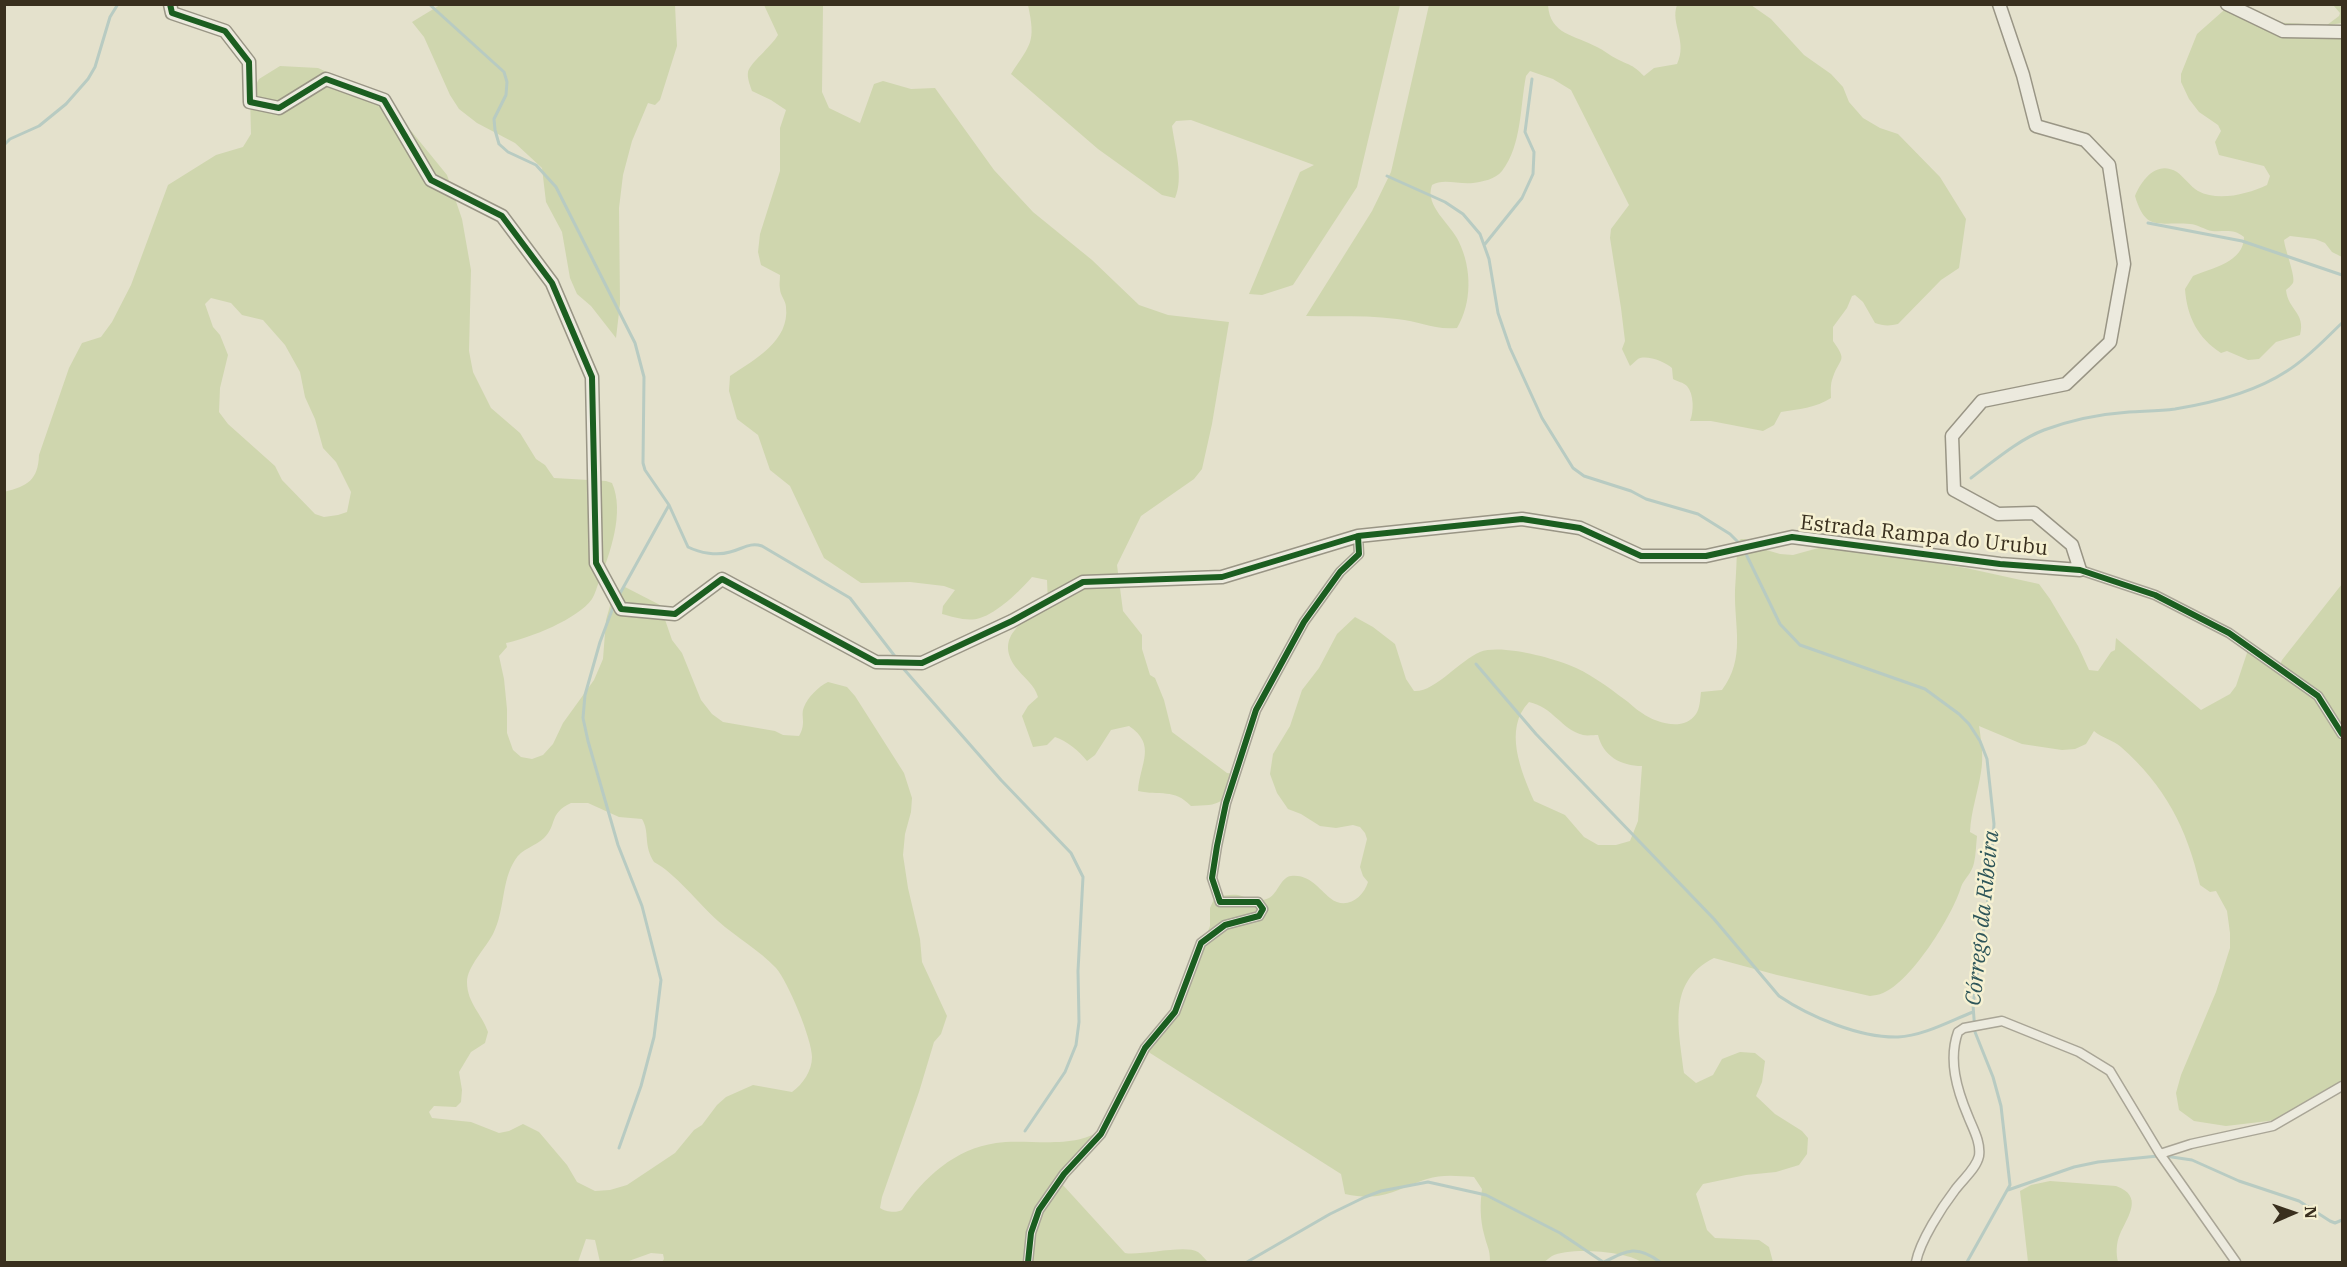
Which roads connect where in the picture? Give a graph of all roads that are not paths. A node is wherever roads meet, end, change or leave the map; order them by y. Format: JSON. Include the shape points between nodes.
{"nodes":[{"id":1,"x":170,"y":4,"type":"edge"},
{"id":2,"x":1999,"y":4,"type":"edge"},
{"id":3,"x":2227,"y":4,"type":"edge"},
{"id":4,"x":2343,"y":32,"type":"edge"},
{"id":5,"x":1358,"y":536,"type":"junction"},
{"id":6,"x":2080,"y":570,"type":"junction"},
{"id":7,"x":2343,"y":734,"type":"edge"},
{"id":8,"x":2343,"y":1086,"type":"edge"},
{"id":9,"x":2160,"y":1154,"type":"junction"},
{"id":10,"x":1028,"y":1263,"type":"edge"},
{"id":11,"x":1916,"y":1263,"type":"edge"},
{"id":12,"x":2236,"y":1263,"type":"edge"}],
"edges":[{"from":1,"to":5,"type":"street","name":"Estrada Rampa do Urubu","via":[[172,14],[225,31],[249,62],[250,102],[279,108],[326,79],[384,100],[430,180],[502,216],[552,283],[592,376],[596,563],[621,609],[675,614],[722,579],[876,662],[922,663],[1083,582],[1222,577]]},
{"from":2,"to":6,"type":"street","via":[[2036,126],[2085,140],[2109,165],[2124,264],[2110,342],[2066,384],[1982,401],[1952,436],[1954,490],[1998,514],[2034,513],[2072,545]]},
{"from":3,"to":4,"type":"street","via":[[2283,31]]},
{"from":5,"to":6,"type":"street","name":"Estrada Rampa do Urubu","via":[[1522,519],[1580,528],[1641,556],[1706,556],[1792,537],[2000,564]]},
{"from":5,"to":10,"type":"street","via":[[1359,554],[1340,572],[1304,622],[1256,710],[1226,802],[1212,878],[1220,902],[1258,903],[1263,909],[1259,916],[1225,925],[1201,943],[1175,1012],[1145,1048],[1101,1134],[1064,1174],[1039,1210],[1031,1233]]},
{"from":6,"to":7,"type":"street","via":[[2155,594],[2229,633],[2318,696]]},
{"from":8,"to":9,"type":"street","via":[[2273,1126]]},
{"from":9,"to":11,"type":"street","via":[[2110,1071],[2079,1052],[2016,1025],[2002,1021],[1964,1028],[1954,1043],[1953,1059],[1959,1094],[1978,1141],[1979,1158],[1954,1191]]},
{"from":9,"to":12,"type":"street"}]}
